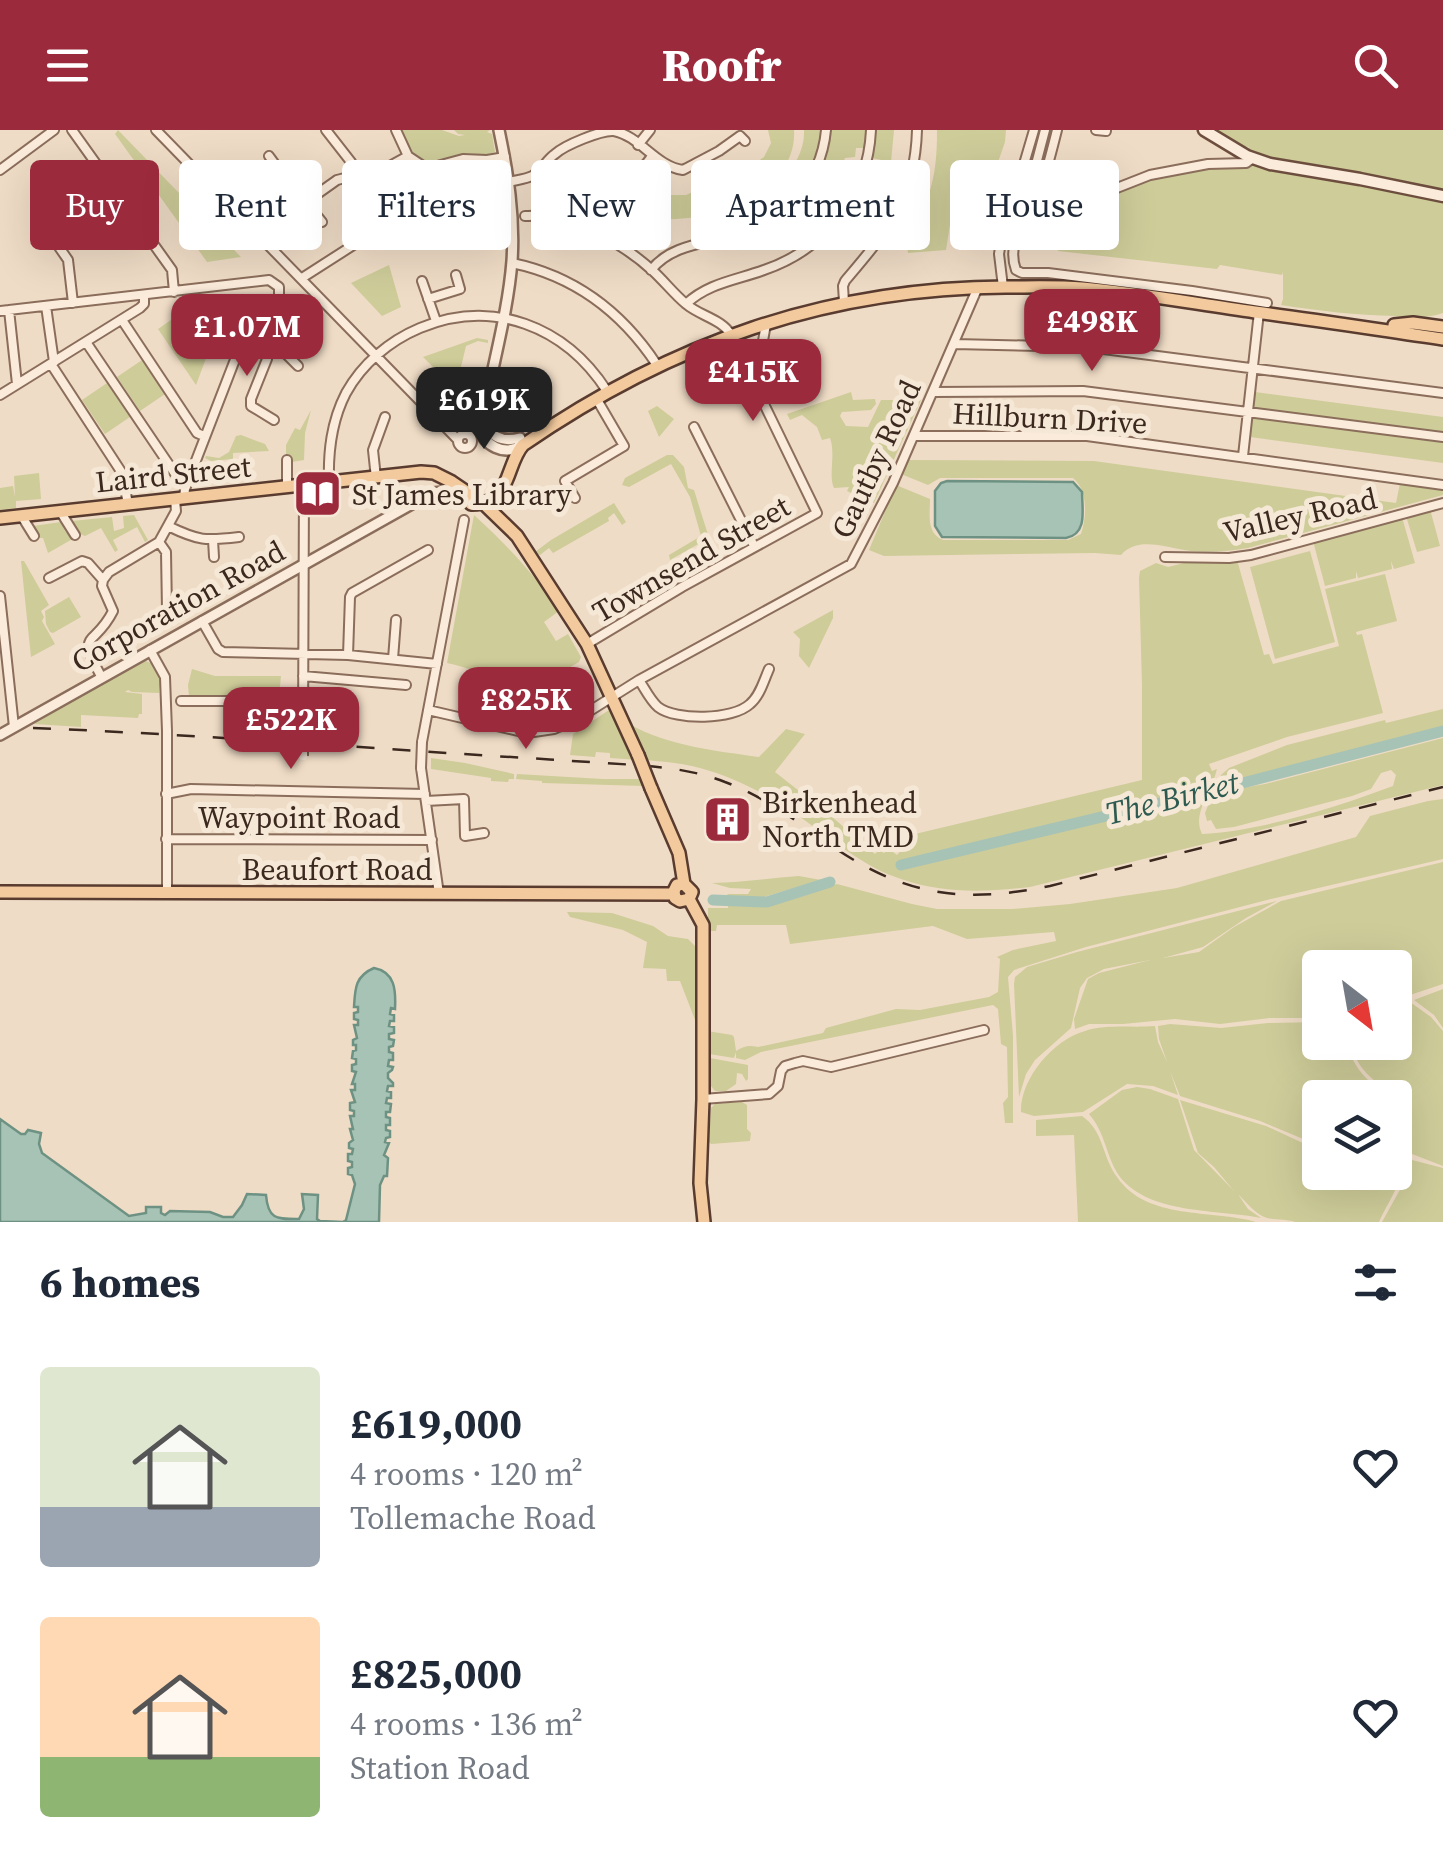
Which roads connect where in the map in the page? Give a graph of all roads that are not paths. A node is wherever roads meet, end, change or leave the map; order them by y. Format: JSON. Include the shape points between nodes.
{"nodes":[{"id":1,"x":54,"y":130,"type":"edge"},
{"id":2,"x":72,"y":130,"type":"edge"},
{"id":3,"x":156,"y":130,"type":"edge"},
{"id":4,"x":326,"y":130,"type":"edge"},
{"id":5,"x":396,"y":130,"type":"edge"},
{"id":6,"x":499,"y":130,"type":"edge"},
{"id":7,"x":613,"y":130,"type":"edge"},
{"id":8,"x":650,"y":130,"type":"edge"},
{"id":9,"x":826,"y":130,"type":"edge"},
{"id":10,"x":871,"y":130,"type":"edge"},
{"id":11,"x":918,"y":130,"type":"edge"},
{"id":12,"x":1034,"y":130,"type":"edge"},
{"id":13,"x":1045,"y":130,"type":"edge"},
{"id":14,"x":1057,"y":130,"type":"edge"},
{"id":15,"x":1096,"y":130,"type":"edge"},
{"id":16,"x":1204,"y":130,"type":"edge"},
{"id":17,"x":1106,"y":131,"type":"edge"},
{"id":18,"x":740,"y":136,"type":"edge"},
{"id":19,"x":638,"y":145,"type":"junction"},
{"id":20,"x":0,"y":154,"type":"edge"},
{"id":21,"x":269,"y":156,"type":"dead end"},
{"id":22,"x":408,"y":156,"type":"junction"},
{"id":23,"x":652,"y":156,"type":"junction"},
{"id":24,"x":504,"y":157,"type":"junction"},
{"id":25,"x":1253,"y":158,"type":"junction"},
{"id":26,"x":14,"y":160,"type":"junction"},
{"id":27,"x":270,"y":160,"type":"edge"},
{"id":28,"x":349,"y":160,"type":"edge"},
{"id":29,"x":401,"y":160,"type":"edge"},
{"id":30,"x":505,"y":160,"type":"edge"},
{"id":31,"x":550,"y":160,"type":"edge"},
{"id":32,"x":649,"y":160,"type":"edge"},
{"id":33,"x":818,"y":160,"type":"edge"},
{"id":34,"x":866,"y":160,"type":"edge"},
{"id":35,"x":913,"y":160,"type":"edge"},
{"id":36,"x":1025,"y":160,"type":"edge"},
{"id":37,"x":1037,"y":160,"type":"edge"},
{"id":38,"x":1049,"y":160,"type":"edge"},
{"id":39,"x":0,"y":170,"type":"edge"},
{"id":40,"x":1119,"y":187,"type":"edge"},
{"id":41,"x":1443,"y":196,"type":"edge"},
{"id":42,"x":511,"y":206,"type":"edge"},
{"id":43,"x":525,"y":216,"type":"dead end"},
{"id":44,"x":512,"y":218,"type":"junction"},
{"id":45,"x":691,"y":247,"type":"edge"},
{"id":46,"x":61,"y":250,"type":"edge"},
{"id":47,"x":806,"y":250,"type":"edge"},
{"id":48,"x":871,"y":250,"type":"edge"},
{"id":49,"x":1000,"y":250,"type":"edge"},
{"id":50,"x":1013,"y":250,"type":"edge"},
{"id":51,"x":512,"y":263,"type":"junction"},
{"id":52,"x":652,"y":270,"type":"junction"},
{"id":53,"x":456,"y":275,"type":"dead end"},
{"id":54,"x":302,"y":278,"type":"junction"},
{"id":55,"x":422,"y":280,"type":"dead end"},
{"id":56,"x":978,"y":287,"type":"junction"},
{"id":57,"x":1003,"y":287,"type":"junction"},
{"id":58,"x":174,"y":292,"type":"junction"},
{"id":59,"x":144,"y":296,"type":"junction"},
{"id":60,"x":428,"y":300,"type":"junction"},
{"id":61,"x":844,"y":302,"type":"junction"},
{"id":62,"x":73,"y":303,"type":"junction"},
{"id":63,"x":686,"y":304,"type":"junction"},
{"id":64,"x":46,"y":306,"type":"junction"},
{"id":65,"x":1263,"y":308,"type":"junction"},
{"id":66,"x":4,"y":310,"type":"edge"},
{"id":67,"x":502,"y":318,"type":"junction"},
{"id":68,"x":122,"y":320,"type":"junction"},
{"id":69,"x":436,"y":322,"type":"junction"},
{"id":70,"x":766,"y":324,"type":"junction"},
{"id":71,"x":1360,"y":325,"type":"junction"},
{"id":72,"x":1443,"y":327,"type":"edge"},
{"id":73,"x":731,"y":334,"type":"junction"},
{"id":74,"x":1443,"y":339,"type":"edge"},
{"id":75,"x":246,"y":340,"type":"junction"},
{"id":76,"x":86,"y":342,"type":"junction"},
{"id":77,"x":956,"y":344,"type":"junction"},
{"id":78,"x":264,"y":350,"type":"junction"},
{"id":79,"x":376,"y":355,"type":"junction"},
{"id":80,"x":52,"y":363,"type":"junction"},
{"id":81,"x":298,"y":366,"type":"dead end"},
{"id":82,"x":657,"y":366,"type":"junction"},
{"id":83,"x":1252,"y":367,"type":"junction"},
{"id":84,"x":18,"y":384,"type":"junction"},
{"id":85,"x":933,"y":392,"type":"junction"},
{"id":86,"x":1443,"y":393,"type":"edge"},
{"id":87,"x":602,"y":394,"type":"junction"},
{"id":88,"x":0,"y":395,"type":"edge"},
{"id":89,"x":1248,"y":412,"type":"junction"},
{"id":90,"x":386,"y":417,"type":"dead end"},
{"id":91,"x":274,"y":420,"type":"dead end"},
{"id":92,"x":694,"y":427,"type":"dead end"},
{"id":93,"x":204,"y":436,"type":"junction"},
{"id":94,"x":914,"y":436,"type":"junction"},
{"id":95,"x":1443,"y":438,"type":"edge"},
{"id":96,"x":458,"y":440,"type":"dead end"},
{"id":97,"x":511,"y":449,"type":"junction"},
{"id":98,"x":1243,"y":456,"type":"junction"},
{"id":99,"x":287,"y":460,"type":"dead end"},
{"id":100,"x":411,"y":474,"type":"junction"},
{"id":101,"x":376,"y":478,"type":"junction"},
{"id":102,"x":433,"y":478,"type":"junction"},
{"id":103,"x":187,"y":483,"type":"junction"},
{"id":104,"x":329,"y":483,"type":"junction"},
{"id":105,"x":1443,"y":485,"type":"edge"},
{"id":106,"x":304,"y":486,"type":"junction"},
{"id":107,"x":287,"y":488,"type":"junction"},
{"id":108,"x":453,"y":491,"type":"junction"},
{"id":109,"x":433,"y":493,"type":"junction"},
{"id":110,"x":575,"y":498,"type":"dead end"},
{"id":111,"x":180,"y":499,"type":"junction"},
{"id":112,"x":1443,"y":502,"type":"edge"},
{"id":113,"x":483,"y":503,"type":"junction"},
{"id":114,"x":128,"y":504,"type":"junction"},
{"id":115,"x":60,"y":511,"type":"junction"},
{"id":116,"x":22,"y":516,"type":"junction"},
{"id":117,"x":0,"y":518,"type":"edge"},
{"id":118,"x":464,"y":520,"type":"dead end"},
{"id":119,"x":168,"y":526,"type":"junction"},
{"id":120,"x":75,"y":535,"type":"dead end"},
{"id":121,"x":34,"y":536,"type":"dead end"},
{"id":122,"x":239,"y":538,"type":"dead end"},
{"id":123,"x":213,"y":540,"type":"junction"},
{"id":124,"x":160,"y":542,"type":"junction"},
{"id":125,"x":754,"y":546,"type":"junction"},
{"id":126,"x":428,"y":550,"type":"dead end"},
{"id":127,"x":214,"y":557,"type":"dead end"},
{"id":128,"x":1166,"y":557,"type":"dead end"},
{"id":129,"x":304,"y":564,"type":"junction"},
{"id":130,"x":52,"y":573,"type":"dead end"},
{"id":131,"x":103,"y":580,"type":"junction"},
{"id":132,"x":0,"y":596,"type":"edge"},
{"id":133,"x":167,"y":610,"type":"dead end"},
{"id":134,"x":396,"y":620,"type":"dead end"},
{"id":135,"x":202,"y":622,"type":"junction"},
{"id":136,"x":587,"y":644,"type":"junction"},
{"id":137,"x":150,"y":650,"type":"junction"},
{"id":138,"x":304,"y":653,"type":"junction"},
{"id":139,"x":348,"y":655,"type":"junction"},
{"id":140,"x":393,"y":659,"type":"junction"},
{"id":141,"x":437,"y":664,"type":"junction"},
{"id":142,"x":769,"y":669,"type":"dead end"},
{"id":143,"x":303,"y":676,"type":"junction"},
{"id":144,"x":480,"y":677,"type":"dead end"},
{"id":145,"x":102,"y":678,"type":"junction"},
{"id":146,"x":639,"y":680,"type":"junction"},
{"id":147,"x":402,"y":682,"type":"dead end"},
{"id":148,"x":4,"y":683,"type":"edge"},
{"id":149,"x":503,"y":684,"type":"junction"},
{"id":150,"x":559,"y":695,"type":"dead end"},
{"id":151,"x":611,"y":697,"type":"junction"},
{"id":152,"x":181,"y":701,"type":"dead end"},
{"id":153,"x":303,"y":701,"type":"junction"},
{"id":154,"x":428,"y":710,"type":"junction"},
{"id":155,"x":492,"y":725,"type":"junction"},
{"id":156,"x":14,"y":727,"type":"junction"},
{"id":157,"x":0,"y":735,"type":"edge"},
{"id":158,"x":303,"y":756,"type":"dead end"},
{"id":159,"x":166,"y":794,"type":"junction"},
{"id":160,"x":425,"y":798,"type":"junction"},
{"id":161,"x":484,"y":834,"type":"dead end"},
{"id":162,"x":166,"y":839,"type":"junction"},
{"id":163,"x":432,"y":840,"type":"junction"},
{"id":164,"x":684,"y":884,"type":"junction"},
{"id":165,"x":0,"y":892,"type":"edge"},
{"id":166,"x":167,"y":894,"type":"junction"},
{"id":167,"x":439,"y":894,"type":"junction"},
{"id":168,"x":674,"y":894,"type":"junction"},
{"id":169,"x":689,"y":899,"type":"junction"},
{"id":170,"x":984,"y":1030,"type":"dead end"},
{"id":171,"x":703,"y":1099,"type":"junction"},
{"id":172,"x":704,"y":1222,"type":"edge"}],
"edges":[{"from":1,"to":26,"type":"street"},
{"from":2,"to":58,"type":"street","via":[[172,270]]},
{"from":3,"to":54,"type":"street"},
{"from":4,"to":28,"type":"street"},
{"from":5,"to":22,"type":"street"},
{"from":6,"to":24,"type":"street"},
{"from":7,"to":19,"type":"street"},
{"from":7,"to":31,"type":"street"},
{"from":8,"to":19,"type":"street"},
{"from":9,"to":33,"type":"street"},
{"from":10,"to":34,"type":"street"},
{"from":11,"to":35,"type":"street"},
{"from":12,"to":36,"type":"street"},
{"from":13,"to":37,"type":"street"},
{"from":14,"to":38,"type":"street"},
{"from":15,"to":17,"type":"street"},
{"from":16,"to":25,"type":"main road"},
{"from":18,"to":23,"type":"street","via":[[683,170]]},
{"from":19,"to":23,"type":"street"},
{"from":20,"to":26,"type":"street"},
{"from":21,"to":27,"type":"street"},
{"from":22,"to":24,"type":"street","via":[[432,167]]},
{"from":22,"to":29,"type":"street"},
{"from":23,"to":32,"type":"street"},
{"from":24,"to":30,"type":"street"},
{"from":25,"to":40,"type":"street","via":[[1150,175]]},
{"from":25,"to":41,"type":"main road"},
{"from":26,"to":39,"type":"street"},
{"from":42,"to":44,"type":"street"},
{"from":43,"to":52,"type":"street","via":[[586,228]]},
{"from":44,"to":51,"type":"street"},
{"from":44,"to":54,"type":"street","via":[[453,215],[398,228],[355,244]]},
{"from":45,"to":52,"type":"street","via":[[665,256]]},
{"from":46,"to":62,"type":"street"},
{"from":47,"to":63,"type":"street","via":[[702,291]]},
{"from":48,"to":61,"type":"street","via":[[843,286]]},
{"from":49,"to":57,"type":"street"},
{"from":50,"to":65,"type":"street","via":[[1022,273],[1192,291]]},
{"from":51,"to":67,"type":"street"},
{"from":51,"to":82,"type":"street","via":[[594,296],[628,326]]},
{"from":52,"to":63,"type":"street"},
{"from":53,"to":60,"type":"street","via":[[460,289]]},
{"from":54,"to":79,"type":"street"},
{"from":55,"to":60,"type":"street"},
{"from":56,"to":57,"type":"main road"},
{"from":56,"to":61,"type":"main road"},
{"from":56,"to":77,"type":"street","name":"Gautby Road"},
{"from":57,"to":65,"type":"main road"},
{"from":58,"to":59,"type":"street"},
{"from":58,"to":75,"type":"street","via":[[275,282],[279,300]]},
{"from":59,"to":62,"type":"street"},
{"from":59,"to":68,"type":"street","via":[[142,306]]},
{"from":60,"to":69,"type":"street"},
{"from":61,"to":70,"type":"main road"},
{"from":62,"to":64,"type":"street"},
{"from":63,"to":73,"type":"street"},
{"from":64,"to":66,"type":"street"},
{"from":64,"to":80,"type":"street"},
{"from":65,"to":71,"type":"main road"},
{"from":65,"to":83,"type":"street"},
{"from":66,"to":84,"type":"street"},
{"from":67,"to":69,"type":"street"},
{"from":67,"to":87,"type":"street","via":[[560,341],[587,363]]},
{"from":67,"to":97,"type":"street","via":[[479,424],[481,434]]},
{"from":68,"to":76,"type":"street"},
{"from":68,"to":93,"type":"street"},
{"from":69,"to":79,"type":"street"},
{"from":70,"to":73,"type":"main road"},
{"from":70,"to":125,"type":"street","name":"Townsend Street","via":[[756,380],[816,513]]},
{"from":71,"to":72,"type":"main road"},
{"from":71,"to":74,"type":"main road"},
{"from":73,"to":82,"type":"main road"},
{"from":75,"to":78,"type":"street"},
{"from":75,"to":93,"type":"street"},
{"from":76,"to":80,"type":"street"},
{"from":76,"to":103,"type":"street"},
{"from":77,"to":83,"type":"street","via":[[1088,347]]},
{"from":77,"to":85,"type":"street","name":"Gautby Road"},
{"from":78,"to":81,"type":"street","via":[[278,346]]},
{"from":78,"to":91,"type":"street","via":[[267,363],[251,406]]},
{"from":79,"to":96,"type":"street"},
{"from":79,"to":104,"type":"street","via":[[337,414]]},
{"from":80,"to":84,"type":"street"},
{"from":80,"to":114,"type":"street","via":[[122,473]]},
{"from":82,"to":87,"type":"main road"},
{"from":83,"to":86,"type":"street"},
{"from":83,"to":89,"type":"street"},
{"from":84,"to":88,"type":"street"},
{"from":85,"to":89,"type":"street","via":[[1083,391]]},
{"from":85,"to":94,"type":"street","name":"Gautby Road"},
{"from":87,"to":97,"type":"main road"},
{"from":87,"to":110,"type":"street","via":[[628,444],[561,484]]},
{"from":89,"to":95,"type":"street"},
{"from":89,"to":98,"type":"street"},
{"from":90,"to":101,"type":"street","via":[[373,450]]},
{"from":92,"to":125,"type":"street"},
{"from":93,"to":103,"type":"street"},
{"from":94,"to":98,"type":"street","name":"Hillburn Drive","via":[[1087,436]]},
{"from":94,"to":146,"type":"street","name":"Gautby Road","via":[[851,564]]},
{"from":97,"to":113,"type":"main road","via":[[509,480]]},
{"from":98,"to":105,"type":"street","name":"Hillburn Drive"},
{"from":99,"to":107,"type":"street"},
{"from":100,"to":101,"type":"main road","name":"Laird Street"},
{"from":100,"to":102,"type":"main road"},
{"from":100,"to":113,"type":"main road","via":[[434,473]]},
{"from":101,"to":104,"type":"main road","name":"Laird Street"},
{"from":102,"to":108,"type":"main road"},
{"from":102,"to":109,"type":"street"},
{"from":103,"to":111,"type":"street"},
{"from":104,"to":106,"type":"main road","name":"Laird Street"},
{"from":106,"to":107,"type":"main road","name":"Laird Street"},
{"from":106,"to":129,"type":"street"},
{"from":107,"to":111,"type":"main road","name":"Laird Street"},
{"from":108,"to":109,"type":"street","name":"Corporation Road"},
{"from":108,"to":113,"type":"main road"},
{"from":109,"to":129,"type":"street","name":"Corporation Road"},
{"from":111,"to":114,"type":"main road","name":"Laird Street"},
{"from":111,"to":119,"type":"street"},
{"from":112,"to":128,"type":"street","name":"Valley Road","via":[[1251,555]]},
{"from":113,"to":136,"type":"main road","via":[[521,541]]},
{"from":114,"to":115,"type":"main road","name":"Laird Street"},
{"from":115,"to":116,"type":"main road","name":"Laird Street"},
{"from":115,"to":120,"type":"street"},
{"from":116,"to":117,"type":"main road","name":"Laird Street"},
{"from":116,"to":121,"type":"street"},
{"from":118,"to":141,"type":"street"},
{"from":119,"to":123,"type":"street"},
{"from":119,"to":124,"type":"street"},
{"from":122,"to":123,"type":"street"},
{"from":123,"to":127,"type":"street"},
{"from":124,"to":131,"type":"street"},
{"from":124,"to":133,"type":"street"},
{"from":125,"to":136,"type":"street","name":"Townsend Street"},
{"from":126,"to":139,"type":"street","via":[[352,593]]},
{"from":129,"to":135,"type":"street","name":"Corporation Road"},
{"from":129,"to":138,"type":"street"},
{"from":130,"to":131,"type":"street","via":[[82,561]]},
{"from":131,"to":145,"type":"street","via":[[114,612],[88,641]]},
{"from":132,"to":148,"type":"street"},
{"from":134,"to":140,"type":"street"},
{"from":135,"to":137,"type":"street","name":"Corporation Road"},
{"from":135,"to":138,"type":"street","via":[[223,652]]},
{"from":136,"to":151,"type":"main road"},
{"from":137,"to":145,"type":"street","name":"Corporation Road"},
{"from":137,"to":159,"type":"street","bridge":true,"via":[[165,677]]},
{"from":138,"to":139,"type":"street"},
{"from":138,"to":143,"type":"street"},
{"from":139,"to":140,"type":"street"},
{"from":140,"to":141,"type":"street"},
{"from":141,"to":154,"type":"street"},
{"from":142,"to":146,"type":"street","via":[[754,701],[720,717],[669,713]]},
{"from":143,"to":147,"type":"street"},
{"from":143,"to":153,"type":"street"},
{"from":144,"to":149,"type":"street"},
{"from":145,"to":156,"type":"street","name":"Corporation Road"},
{"from":146,"to":151,"type":"street","name":"Gautby Road"},
{"from":148,"to":156,"type":"street"},
{"from":149,"to":150,"type":"street","via":[[536,688],[556,681]]},
{"from":149,"to":155,"type":"street"},
{"from":151,"to":155,"type":"street","name":"Gautby Road","via":[[554,729],[527,733]]},
{"from":151,"to":164,"type":"main road","bridge":true,"via":[[678,853]]},
{"from":152,"to":153,"type":"street"},
{"from":153,"to":158,"type":"street","bridge":true},
{"from":154,"to":155,"type":"street","name":"Gautby Road"},
{"from":154,"to":160,"type":"street","bridge":true,"via":[[421,768]]},
{"from":156,"to":157,"type":"street","name":"Corporation Road"},
{"from":159,"to":160,"type":"street","via":[[191,788]]},
{"from":159,"to":162,"type":"street"},
{"from":160,"to":161,"type":"street","via":[[464,800],[465,836]]},
{"from":160,"to":163,"type":"street"},
{"from":162,"to":163,"type":"street","name":"Waypoint Road"},
{"from":162,"to":166,"type":"street"},
{"from":163,"to":167,"type":"street"},
{"from":164,"to":168,"type":"main road"},
{"from":164,"to":169,"type":"main road","via":[[692,892]]},
{"from":165,"to":166,"type":"main road","name":"Beaufort Road"},
{"from":166,"to":167,"type":"main road","name":"Beaufort Road"},
{"from":167,"to":168,"type":"main road","name":"Beaufort Road"},
{"from":168,"to":169,"type":"main road","via":[[680,902]]},
{"from":169,"to":171,"type":"main road","via":[[703,925]]},
{"from":170,"to":171,"type":"street","via":[[832,1067],[795,1063],[780,1071],[769,1094]]},
{"from":171,"to":172,"type":"main road"}]}
